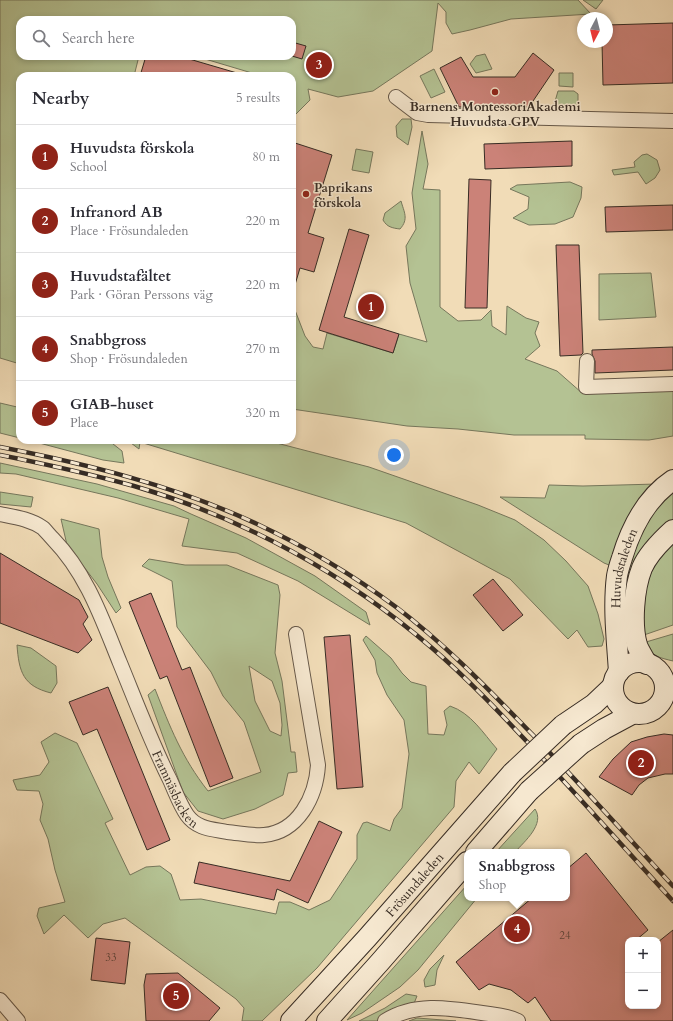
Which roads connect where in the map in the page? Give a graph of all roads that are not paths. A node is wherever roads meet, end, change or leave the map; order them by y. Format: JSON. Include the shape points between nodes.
{"nodes":[{"id":1,"x":396,"y":97,"type":"dead end"},
{"id":2,"x":673,"y":120,"type":"edge"},
{"id":3,"x":587,"y":361,"type":"dead end"},
{"id":4,"x":673,"y":384,"type":"edge"},
{"id":5,"x":673,"y":480,"type":"edge"},
{"id":6,"x":0,"y":514,"type":"edge"},
{"id":7,"x":673,"y":530,"type":"edge"},
{"id":8,"x":296,"y":634,"type":"dead end"},
{"id":9,"x":660,"y":668,"type":"edge"},
{"id":10,"x":615,"y":679,"type":"junction"},
{"id":11,"x":668,"y":698,"type":"edge"},
{"id":12,"x":632,"y":714,"type":"junction"},
{"id":13,"x":479,"y":849,"type":"edge"},
{"id":14,"x":464,"y":865,"type":"edge"},
{"id":15,"x":0,"y":1000,"type":"edge"},
{"id":16,"x":18,"y":1021,"type":"edge"},
{"id":17,"x":291,"y":1021,"type":"edge"},
{"id":18,"x":327,"y":1021,"type":"edge"},
{"id":19,"x":385,"y":1021,"type":"edge"},
{"id":20,"x":518,"y":1021,"type":"edge"}],
"edges":[{"from":1,"to":2,"type":"street","via":[[417,113],[428,115]]},
{"from":3,"to":4,"type":"street","via":[[586,387]]},
{"from":5,"to":10,"type":"main road","name":"Huvudstaleden","via":[[645,507],[627,540],[617,576]]},
{"from":6,"to":8,"type":"street","name":"Framnäsbacken","via":[[22,518],[43,528],[77,568],[96,604],[154,748],[187,815],[202,828],[264,835],[285,829],[292,824],[308,802],[317,779],[318,765]]},
{"from":7,"to":9,"type":"main road","name":"Huvudstaleden","via":[[659,543],[642,568],[634,599],[637,645]]},
{"from":9,"to":10,"type":"main road","via":[[632,663],[625,666]]},
{"from":9,"to":11,"type":"main road"},
{"from":10,"to":12,"type":"main road","via":[[614,696],[618,704]]},
{"from":10,"to":17,"type":"main road","name":"Frösundaleden","bridge":true,"via":[[594,704],[563,725],[512,773]]},
{"from":11,"to":12,"type":"main road","via":[[649,713]]},
{"from":12,"to":13,"type":"main road","bridge":true,"via":[[581,744],[529,790]]},
{"from":14,"to":18,"type":"main road","name":"Frösundaleden"},
{"from":15,"to":16,"type":"street"},
{"from":19,"to":20,"type":"street","via":[[414,1010],[434,1007],[506,1016]]}]}
